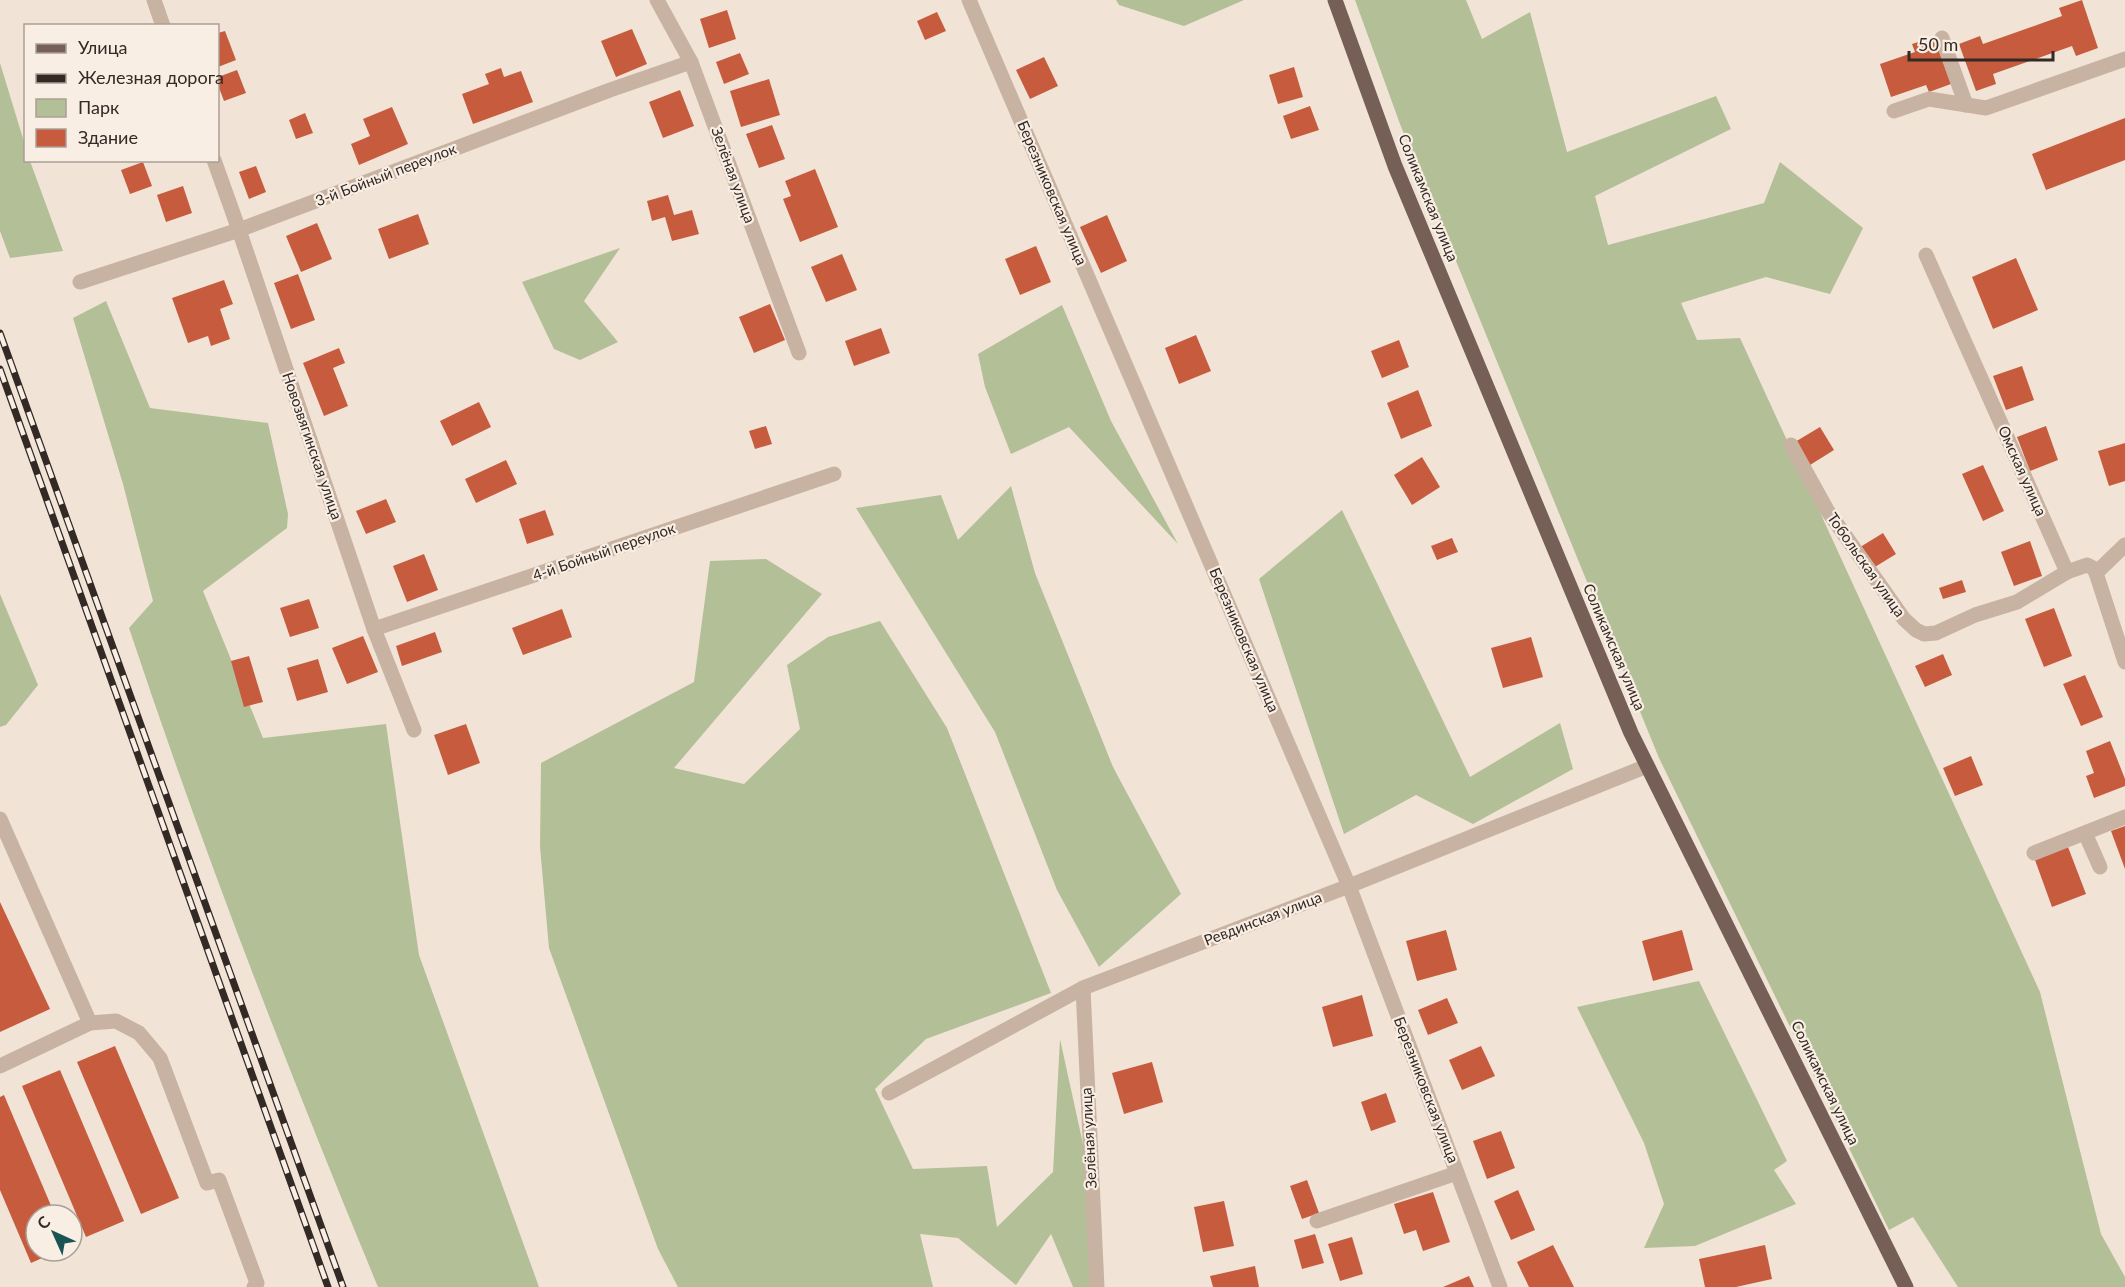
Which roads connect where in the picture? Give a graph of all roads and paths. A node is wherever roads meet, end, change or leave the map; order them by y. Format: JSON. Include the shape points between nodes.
{"nodes":[{"id":1,"x":154,"y":0,"type":"edge"},
{"id":2,"x":657,"y":0,"type":"edge"},
{"id":3,"x":969,"y":0,"type":"edge"},
{"id":4,"x":1335,"y":0,"type":"edge"},
{"id":5,"x":162,"y":24,"type":"edge"},
{"id":6,"x":1942,"y":38,"type":"dead end"},
{"id":7,"x":2125,"y":59,"type":"edge"},
{"id":8,"x":691,"y":62,"type":"junction"},
{"id":9,"x":1966,"y":105,"type":"junction"},
{"id":10,"x":1894,"y":111,"type":"dead end"},
{"id":11,"x":214,"y":162,"type":"edge"},
{"id":12,"x":240,"y":230,"type":"junction"},
{"id":13,"x":1926,"y":255,"type":"dead end"},
{"id":14,"x":80,"y":282,"type":"dead end"},
{"id":15,"x":799,"y":353,"type":"dead end"},
{"id":16,"x":1791,"y":446,"type":"dead end"},
{"id":17,"x":834,"y":474,"type":"dead end"},
{"id":18,"x":2125,"y":545,"type":"edge"},
{"id":19,"x":2067,"y":572,"type":"junction"},
{"id":20,"x":2096,"y":573,"type":"junction"},
{"id":21,"x":374,"y":629,"type":"junction"},
{"id":22,"x":2125,"y":662,"type":"edge"},
{"id":23,"x":414,"y":730,"type":"dead end"},
{"id":24,"x":1647,"y":766,"type":"junction"},
{"id":25,"x":2125,"y":817,"type":"edge"},
{"id":26,"x":0,"y":819,"type":"edge"},
{"id":27,"x":2085,"y":833,"type":"junction"},
{"id":28,"x":2034,"y":854,"type":"dead end"},
{"id":29,"x":2100,"y":867,"type":"dead end"},
{"id":30,"x":1349,"y":885,"type":"junction"},
{"id":31,"x":1083,"y":988,"type":"junction"},
{"id":32,"x":90,"y":1023,"type":"junction"},
{"id":33,"x":0,"y":1066,"type":"edge"},
{"id":34,"x":889,"y":1092,"type":"dead end"},
{"id":35,"x":1457,"y":1173,"type":"junction"},
{"id":36,"x":1317,"y":1221,"type":"dead end"},
{"id":37,"x":254,"y":1287,"type":"edge"},
{"id":38,"x":1097,"y":1287,"type":"edge"},
{"id":39,"x":1500,"y":1287,"type":"edge"},
{"id":40,"x":1906,"y":1287,"type":"edge"}],
"edges":[{"from":1,"to":5,"type":"street"},
{"from":2,"to":8,"type":"street","name":"Зелёная улица"},
{"from":3,"to":30,"type":"street","name":"Березниковская улица"},
{"from":4,"to":24,"type":"main road","name":"Соликамская улица","via":[[1395,166]]},
{"from":6,"to":9,"type":"street"},
{"from":7,"to":9,"type":"street","via":[[1986,108]]},
{"from":8,"to":12,"type":"street","name":"3-й Бойный переулок"},
{"from":8,"to":15,"type":"street","name":"Зелёная улица"},
{"from":9,"to":10,"type":"street","via":[[1929,99]]},
{"from":11,"to":12,"type":"street","name":"Новозвягинская улица"},
{"from":12,"to":14,"type":"street","name":"3-й Бойный переулок"},
{"from":12,"to":21,"type":"street","name":"Новозвягинская улица"},
{"from":13,"to":19,"type":"street","name":"Омская улица"},
{"from":16,"to":19,"type":"street","name":"Тобольская улица","via":[[1827,510],[1904,619],[1924,634],[2017,602]]},
{"from":17,"to":21,"type":"street","name":"4-й Бойный переулок"},
{"from":18,"to":20,"type":"street"},
{"from":19,"to":20,"type":"street","via":[[2087,565]]},
{"from":20,"to":22,"type":"street"},
{"from":21,"to":23,"type":"street","name":"Новозвягинская улица"},
{"from":24,"to":30,"type":"street","name":"Ревдинская улица"},
{"from":24,"to":40,"type":"main road","name":"Соликамская улица"},
{"from":25,"to":27,"type":"street"},
{"from":26,"to":32,"type":"street"},
{"from":27,"to":28,"type":"street"},
{"from":27,"to":29,"type":"street"},
{"from":30,"to":31,"type":"street","name":"Ревдинская улица"},
{"from":30,"to":35,"type":"street","name":"Березниковская улица"},
{"from":31,"to":34,"type":"street","name":"Ревдинская улица"},
{"from":31,"to":38,"type":"street","name":"Зелёная улица"},
{"from":32,"to":33,"type":"street"},
{"from":32,"to":37,"type":"street","via":[[116,1021],[139,1033],[160,1058],[207,1183],[219,1180],[257,1283]]},
{"from":35,"to":36,"type":"street"},
{"from":35,"to":39,"type":"street","name":"Березниковская улица"}]}
